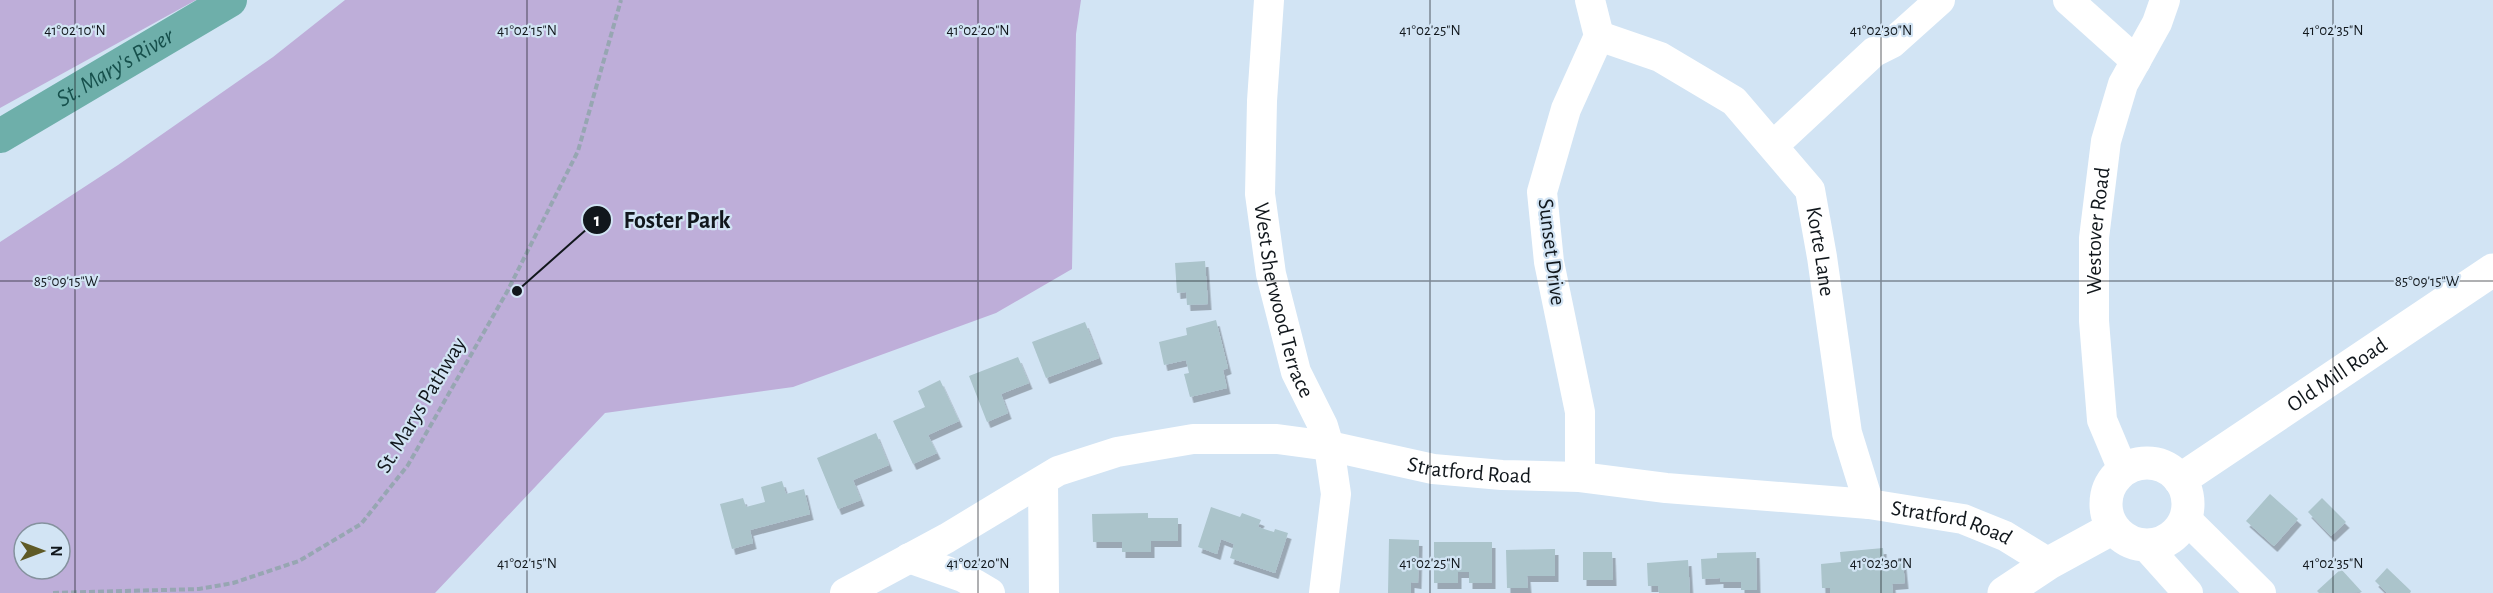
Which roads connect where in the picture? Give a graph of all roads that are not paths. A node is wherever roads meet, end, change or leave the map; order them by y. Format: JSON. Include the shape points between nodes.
{"nodes":[{"id":1,"x":1269,"y":0,"type":"edge"},
{"id":2,"x":1590,"y":0,"type":"edge"},
{"id":3,"x":1940,"y":0,"type":"edge"},
{"id":4,"x":2068,"y":0,"type":"edge"},
{"id":5,"x":2165,"y":0,"type":"edge"},
{"id":6,"x":1599,"y":36,"type":"junction"},
{"id":7,"x":2136,"y":61,"type":"junction"},
{"id":8,"x":1774,"y":145,"type":"junction"},
{"id":9,"x":2493,"y":270,"type":"edge"},
{"id":10,"x":1329,"y":446,"type":"junction"},
{"id":11,"x":2123,"y":470,"type":"junction"},
{"id":12,"x":1580,"y":477,"type":"junction"},
{"id":13,"x":2180,"y":480,"type":"junction"},
{"id":14,"x":1042,"y":481,"type":"junction"},
{"id":15,"x":1869,"y":504,"type":"junction"},
{"id":16,"x":2185,"y":518,"type":"junction"},
{"id":17,"x":2113,"y":528,"type":"junction"},
{"id":18,"x":2145,"y":545,"type":"junction"},
{"id":19,"x":909,"y":558,"type":"junction"},
{"id":20,"x":2049,"y":563,"type":"junction"},
{"id":21,"x":845,"y":593,"type":"edge"},
{"id":22,"x":990,"y":593,"type":"edge"},
{"id":23,"x":1044,"y":593,"type":"edge"},
{"id":24,"x":1324,"y":593,"type":"edge"},
{"id":25,"x":2004,"y":593,"type":"edge"},
{"id":26,"x":2188,"y":593,"type":"edge"},
{"id":27,"x":2261,"y":593,"type":"edge"}],
"edges":[{"from":1,"to":10,"type":"street","name":"West Sherwood Terrace","via":[[1260,194],[1271,274],[1296,372]]},
{"from":2,"to":6,"type":"street"},
{"from":3,"to":8,"type":"street","via":[[1892,43],[1874,52]]},
{"from":4,"to":7,"type":"street"},
{"from":5,"to":7,"type":"street","name":"Westover Road"},
{"from":6,"to":8,"type":"street","name":"Korte Lane","via":[[1660,57],[1734,101]]},
{"from":6,"to":12,"type":"street","name":"Sunset Drive","via":[[1566,110],[1542,192],[1549,262],[1580,412]]},
{"from":7,"to":11,"type":"street","name":"Westover Road","via":[[2123,84],[2106,141],[2094,238],[2094,321],[2102,420]]},
{"from":8,"to":15,"type":"street","name":"Korte Lane","via":[[1810,190],[1847,433]]},
{"from":9,"to":13,"type":"main road","name":"Old Mill Road"},
{"from":10,"to":12,"type":"street","name":"Stratford Road","via":[[1433,469]]},
{"from":10,"to":14,"type":"street","name":"Stratford Road","via":[[1277,439],[1193,439],[1117,452],[1058,471]]},
{"from":10,"to":24,"type":"street","name":"West Sherwood Terrace","via":[[1336,494]]},
{"from":11,"to":13,"type":"main road","via":[[2154,463],[2169,469]]},
{"from":11,"to":17,"type":"main road","via":[[2114,479],[2107,497]]},
{"from":12,"to":15,"type":"street","name":"Stratford Road"},
{"from":13,"to":16,"type":"main road","via":[[2186,492]]},
{"from":14,"to":19,"type":"street","name":"Stratford Road"},
{"from":14,"to":23,"type":"street"},
{"from":15,"to":20,"type":"street","name":"Stratford Road","via":[[1963,519],[2005,536]]},
{"from":16,"to":18,"type":"main road","via":[[2169,538]]},
{"from":16,"to":27,"type":"street"},
{"from":17,"to":18,"type":"main road","via":[[2122,537]]},
{"from":17,"to":20,"type":"main road"},
{"from":18,"to":26,"type":"street"},
{"from":19,"to":21,"type":"street","name":"Stratford Road"},
{"from":19,"to":22,"type":"street","via":[[963,577]]},
{"from":20,"to":25,"type":"main road"}]}
